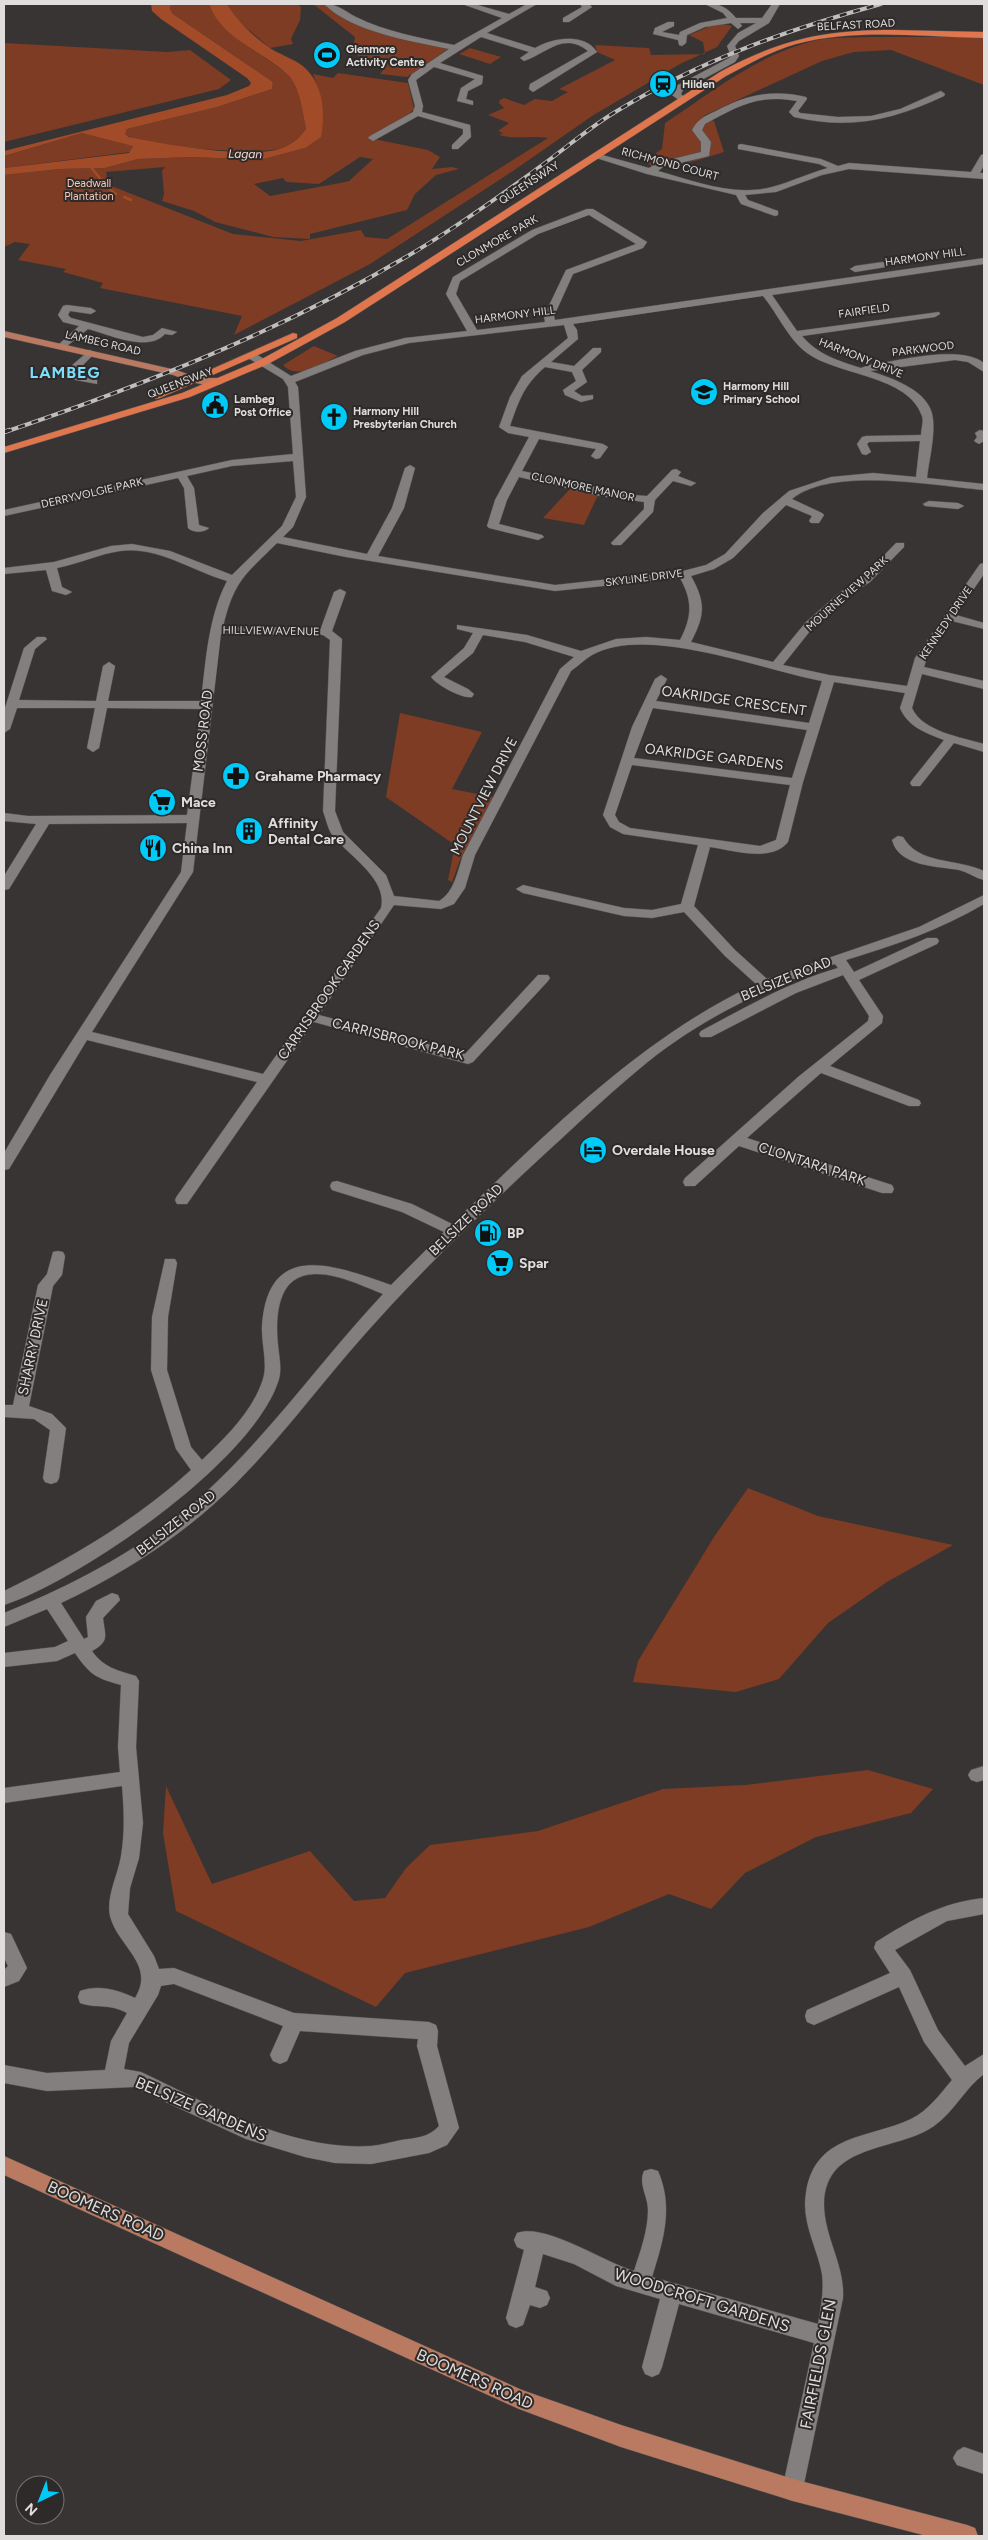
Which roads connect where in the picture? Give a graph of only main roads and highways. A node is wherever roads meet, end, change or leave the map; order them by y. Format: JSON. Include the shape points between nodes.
{"nodes":[{"id":1,"x":984,"y":35,"type":"edge"},
{"id":2,"x":683,"y":100,"type":"joint"},
{"id":3,"x":390,"y":288,"type":"junction"},
{"id":4,"x":4,"y":334,"type":"edge"},
{"id":5,"x":197,"y":384,"type":"junction"},
{"id":6,"x":4,"y":450,"type":"edge"},
{"id":7,"x":4,"y":2165,"type":"edge"},
{"id":8,"x":967,"y":2536,"type":"edge"}],
"edges":[{"from":1,"to":2,"type":"highway","name":"BELFAST ROAD","via":[[852,34],[804,40],[753,58]]},
{"from":2,"to":3,"type":"highway","name":"QUEENSWAY"},
{"from":3,"to":5,"type":"highway","name":"QUEENSWAY"},
{"from":3,"to":5,"type":"highway","name":"QUEENSWAY","via":[[328,328],[264,362],[220,381]]},
{"from":4,"to":5,"type":"main road","name":"LAMBEG ROAD","via":[[90,353]]},
{"from":5,"to":6,"type":"highway","name":"QUEENSWAY","via":[[143,410]]},
{"from":7,"to":8,"type":"main road","name":"BOOMERS ROAD","via":[[519,2400],[793,2490]]}]}
